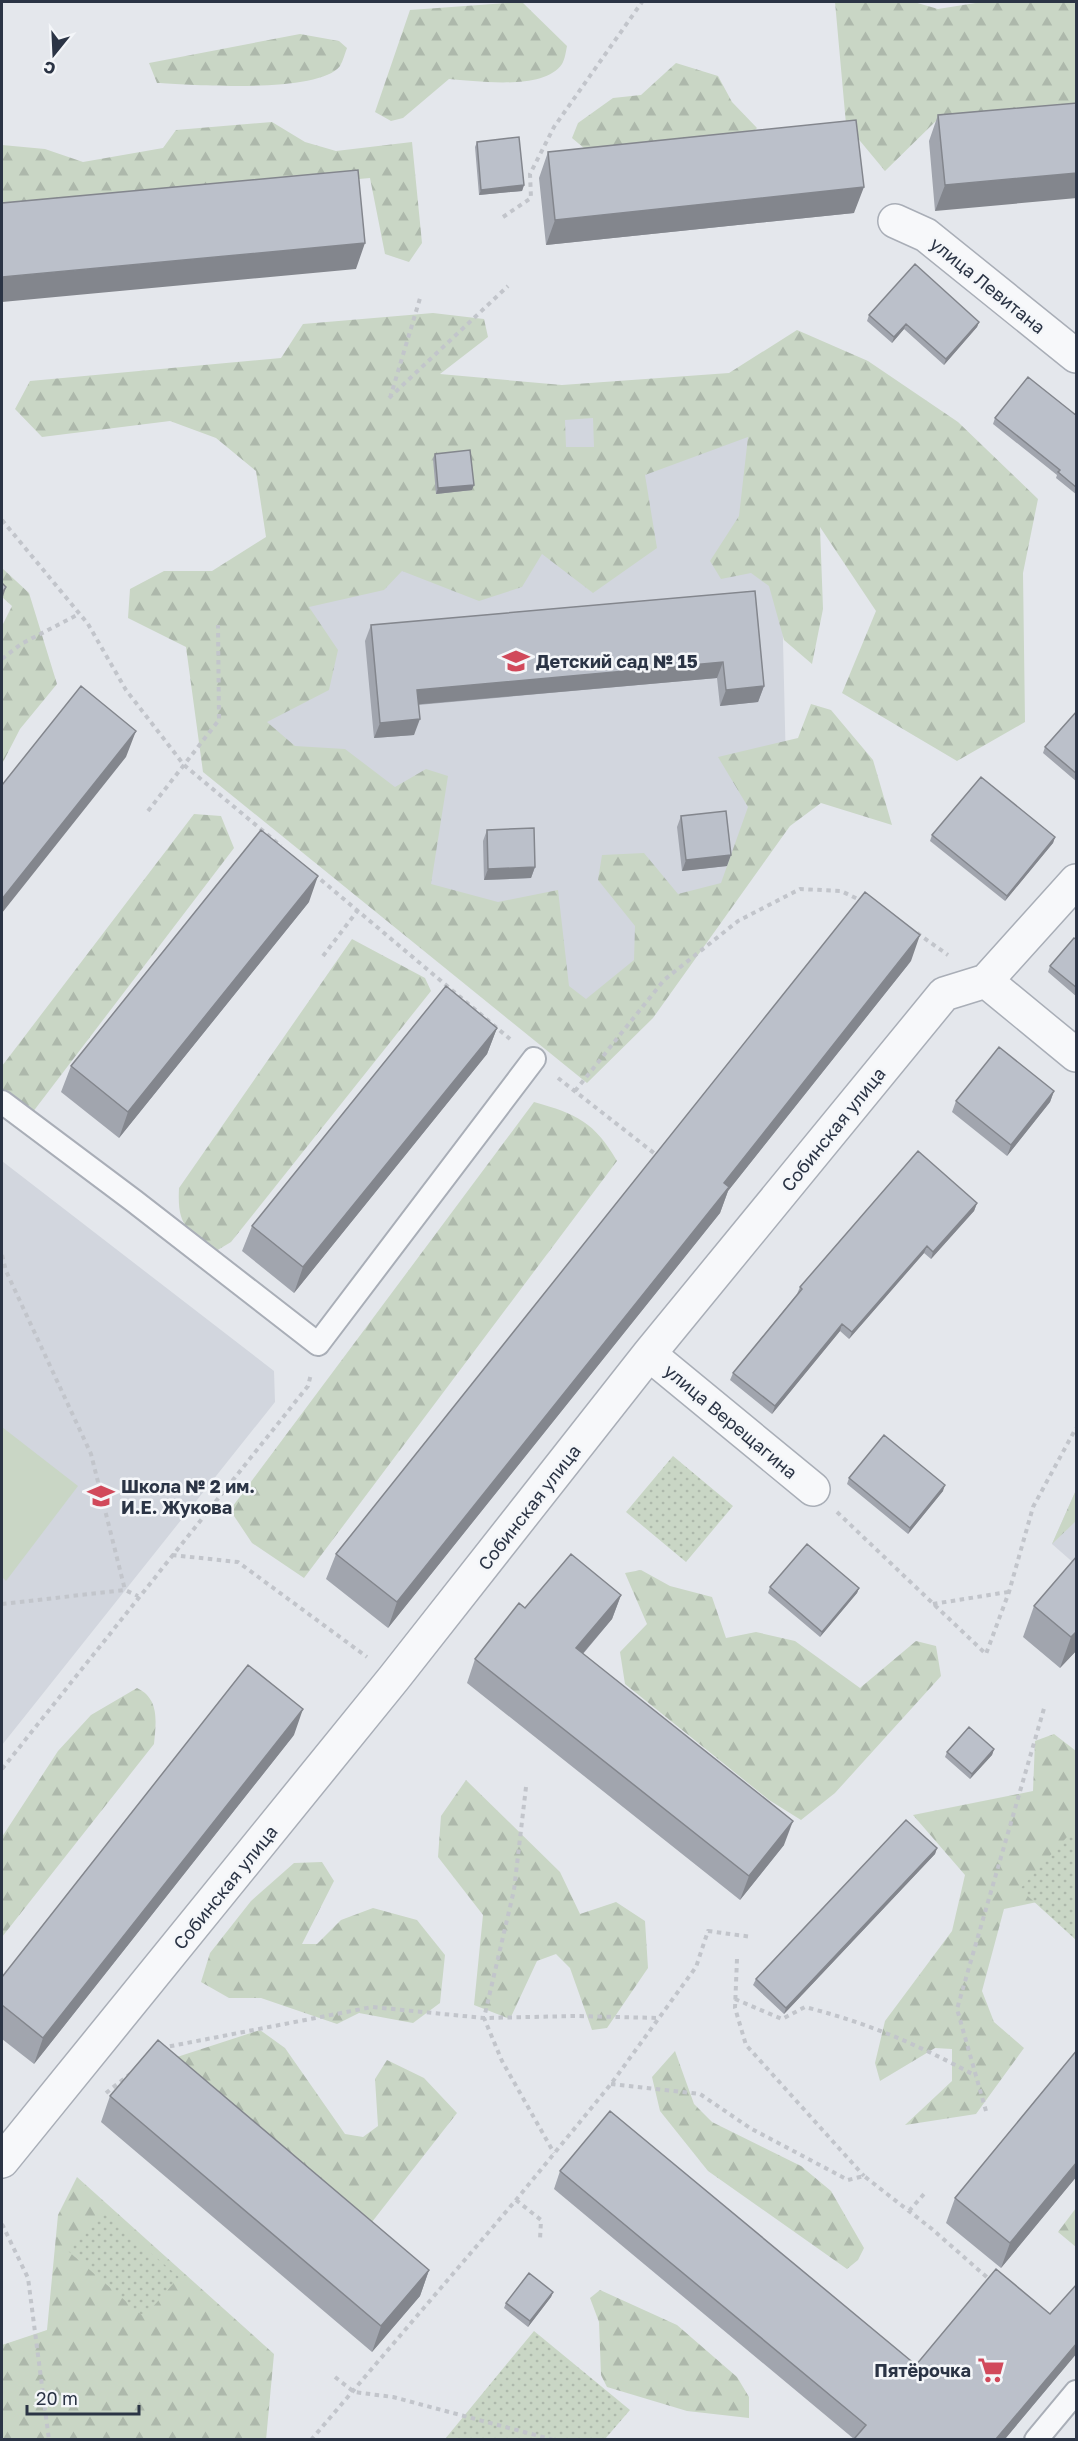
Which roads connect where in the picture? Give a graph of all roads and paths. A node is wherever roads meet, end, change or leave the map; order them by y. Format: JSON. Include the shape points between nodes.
{"nodes":[{"id":1,"x":642,"y":2,"type":"edge"},
{"id":2,"x":503,"y":217,"type":"dead end"},
{"id":3,"x":895,"y":220,"type":"dead end"},
{"id":4,"x":508,"y":286,"type":"dead end"},
{"id":5,"x":421,"y":295,"type":"dead end"},
{"id":6,"x":1077,"y":356,"type":"edge"},
{"id":7,"x":2,"y":520,"type":"edge"},
{"id":8,"x":79,"y":614,"type":"junction"},
{"id":9,"x":218,"y":625,"type":"dead end"},
{"id":10,"x":2,"y":659,"type":"edge"},
{"id":11,"x":184,"y":765,"type":"junction"},
{"id":12,"x":148,"y":811,"type":"dead end"},
{"id":13,"x":285,"y":849,"type":"edge"},
{"id":14,"x":312,"y":872,"type":"edge"},
{"id":15,"x":1077,"y":881,"type":"edge"},
{"id":16,"x":868,"y":904,"type":"edge"},
{"id":17,"x":358,"y":910,"type":"junction"},
{"id":18,"x":914,"y":931,"type":"edge"},
{"id":19,"x":323,"y":956,"type":"dead end"},
{"id":20,"x":986,"y":981,"type":"junction"},
{"id":21,"x":1077,"y":1055,"type":"edge"},
{"id":22,"x":534,"y":1059,"type":"junction"},
{"id":23,"x":575,"y":1091,"type":"junction"},
{"id":24,"x":2,"y":1102,"type":"edge"},
{"id":25,"x":661,"y":1159,"type":"edge"},
{"id":26,"x":2,"y":1256,"type":"edge"},
{"id":27,"x":318,"y":1344,"type":"junction"},
{"id":28,"x":649,"y":1354,"type":"junction"},
{"id":29,"x":1077,"y":1428,"type":"edge"},
{"id":30,"x":813,"y":1489,"type":"joint"},
{"id":31,"x":171,"y":1555,"type":"junction"},
{"id":32,"x":125,"y":1590,"type":"junction"},
{"id":33,"x":1009,"y":1592,"type":"junction"},
{"id":34,"x":138,"y":1596,"type":"junction"},
{"id":35,"x":2,"y":1604,"type":"edge"},
{"id":36,"x":933,"y":1604,"type":"junction"},
{"id":37,"x":394,"y":1678,"type":"junction"},
{"id":38,"x":1045,"y":1705,"type":"dead end"},
{"id":39,"x":2,"y":1769,"type":"edge"},
{"id":40,"x":526,"y":1787,"type":"dead end"},
{"id":41,"x":752,"y":1937,"type":"dead end"},
{"id":42,"x":737,"y":1959,"type":"dead end"},
{"id":43,"x":735,"y":1999,"type":"junction"},
{"id":44,"x":484,"y":2018,"type":"junction"},
{"id":45,"x":659,"y":2018,"type":"junction"},
{"id":46,"x":155,"y":2053,"type":"edge"},
{"id":47,"x":139,"y":2067,"type":"edge"},
{"id":48,"x":976,"y":2077,"type":"junction"},
{"id":49,"x":611,"y":2084,"type":"junction"},
{"id":50,"x":51,"y":2100,"type":"junction"},
{"id":51,"x":986,"y":2111,"type":"dead end"},
{"id":52,"x":554,"y":2153,"type":"junction"},
{"id":53,"x":2,"y":2161,"type":"edge"},
{"id":54,"x":864,"y":2175,"type":"junction"},
{"id":55,"x":924,"y":2194,"type":"dead end"},
{"id":56,"x":516,"y":2200,"type":"junction"},
{"id":57,"x":909,"y":2211,"type":"junction"},
{"id":58,"x":2,"y":2224,"type":"edge"},
{"id":59,"x":540,"y":2240,"type":"dead end"},
{"id":60,"x":991,"y":2281,"type":"edge"},
{"id":61,"x":335,"y":2378,"type":"dead end"},
{"id":62,"x":354,"y":2391,"type":"junction"},
{"id":63,"x":1077,"y":2392,"type":"edge"},
{"id":64,"x":548,"y":2438,"type":"junction"},
{"id":65,"x":49,"y":2439,"type":"edge"},
{"id":66,"x":311,"y":2439,"type":"edge"},
{"id":67,"x":542,"y":2439,"type":"edge"},
{"id":68,"x":554,"y":2439,"type":"edge"},
{"id":69,"x":1036,"y":2439,"type":"edge"}],
"edges":[{"from":1,"to":2,"type":"path","via":[[554,127],[530,174],[531,198]]},
{"from":3,"to":6,"type":"street","name":"улица Левитана","via":[[926,235]]},
{"from":4,"to":5,"type":"path","via":[[389,398]]},
{"from":7,"to":8,"type":"path"},
{"from":8,"to":10,"type":"path","via":[[21,644]]},
{"from":8,"to":11,"type":"path","via":[[126,690]]},
{"from":9,"to":11,"type":"path","via":[[219,720]]},
{"from":11,"to":12,"type":"path"},
{"from":11,"to":13,"type":"path"},
{"from":14,"to":17,"type":"path"},
{"from":15,"to":20,"type":"street"},
{"from":16,"to":23,"type":"path","via":[[841,891],[800,889],[738,921],[664,980]]},
{"from":17,"to":19,"type":"path"},
{"from":17,"to":22,"type":"path"},
{"from":18,"to":20,"type":"path"},
{"from":20,"to":21,"type":"street"},
{"from":20,"to":28,"type":"street","name":"Собинская улица","via":[[944,994]]},
{"from":22,"to":23,"type":"path"},
{"from":22,"to":27,"type":"lane"},
{"from":23,"to":25,"type":"path"},
{"from":24,"to":27,"type":"lane"},
{"from":26,"to":32,"type":"path","via":[[91,1454]]},
{"from":27,"to":31,"type":"path","via":[[308,1386]]},
{"from":28,"to":30,"type":"street","name":"улица Верещагина"},
{"from":28,"to":37,"type":"street","name":"Собинская улица"},
{"from":29,"to":33,"type":"path","via":[[1033,1507]]},
{"from":30,"to":36,"type":"path"},
{"from":31,"to":34,"type":"path"},
{"from":31,"to":37,"type":"path","via":[[238,1562]]},
{"from":32,"to":34,"type":"path"},
{"from":32,"to":35,"type":"path"},
{"from":33,"to":36,"type":"path"},
{"from":33,"to":36,"type":"path","via":[[986,1654]]},
{"from":34,"to":39,"type":"path"},
{"from":37,"to":50,"type":"street","name":"Собинская улица"},
{"from":38,"to":48,"type":"path","via":[[957,2009]]},
{"from":40,"to":44,"type":"path","via":[[514,1890]]},
{"from":41,"to":45,"type":"path","via":[[708,1931],[696,1967]]},
{"from":42,"to":43,"type":"path"},
{"from":43,"to":48,"type":"path","via":[[782,2019],[805,2007],[839,2016],[923,2047]]},
{"from":43,"to":54,"type":"path","via":[[746,2045]]},
{"from":44,"to":45,"type":"path"},
{"from":44,"to":46,"type":"path","via":[[372,2007],[163,2047]]},
{"from":44,"to":52,"type":"path","via":[[502,2061]]},
{"from":45,"to":49,"type":"path"},
{"from":47,"to":50,"type":"path","via":[[107,2093]]},
{"from":48,"to":51,"type":"path"},
{"from":49,"to":52,"type":"path"},
{"from":49,"to":54,"type":"path","via":[[700,2094],[750,2128],[848,2180]]},
{"from":50,"to":53,"type":"street","name":"Собинская улица"},
{"from":52,"to":56,"type":"path"},
{"from":54,"to":57,"type":"path"},
{"from":55,"to":57,"type":"path"},
{"from":56,"to":59,"type":"path","via":[[541,2220]]},
{"from":56,"to":62,"type":"path"},
{"from":57,"to":60,"type":"path"},
{"from":58,"to":65,"type":"path","via":[[28,2278]]},
{"from":61,"to":62,"type":"path"},
{"from":62,"to":64,"type":"path","via":[[393,2397]]},
{"from":62,"to":66,"type":"path"},
{"from":63,"to":69,"type":"lane"},
{"from":64,"to":67,"type":"path"},
{"from":64,"to":68,"type":"path"}]}
